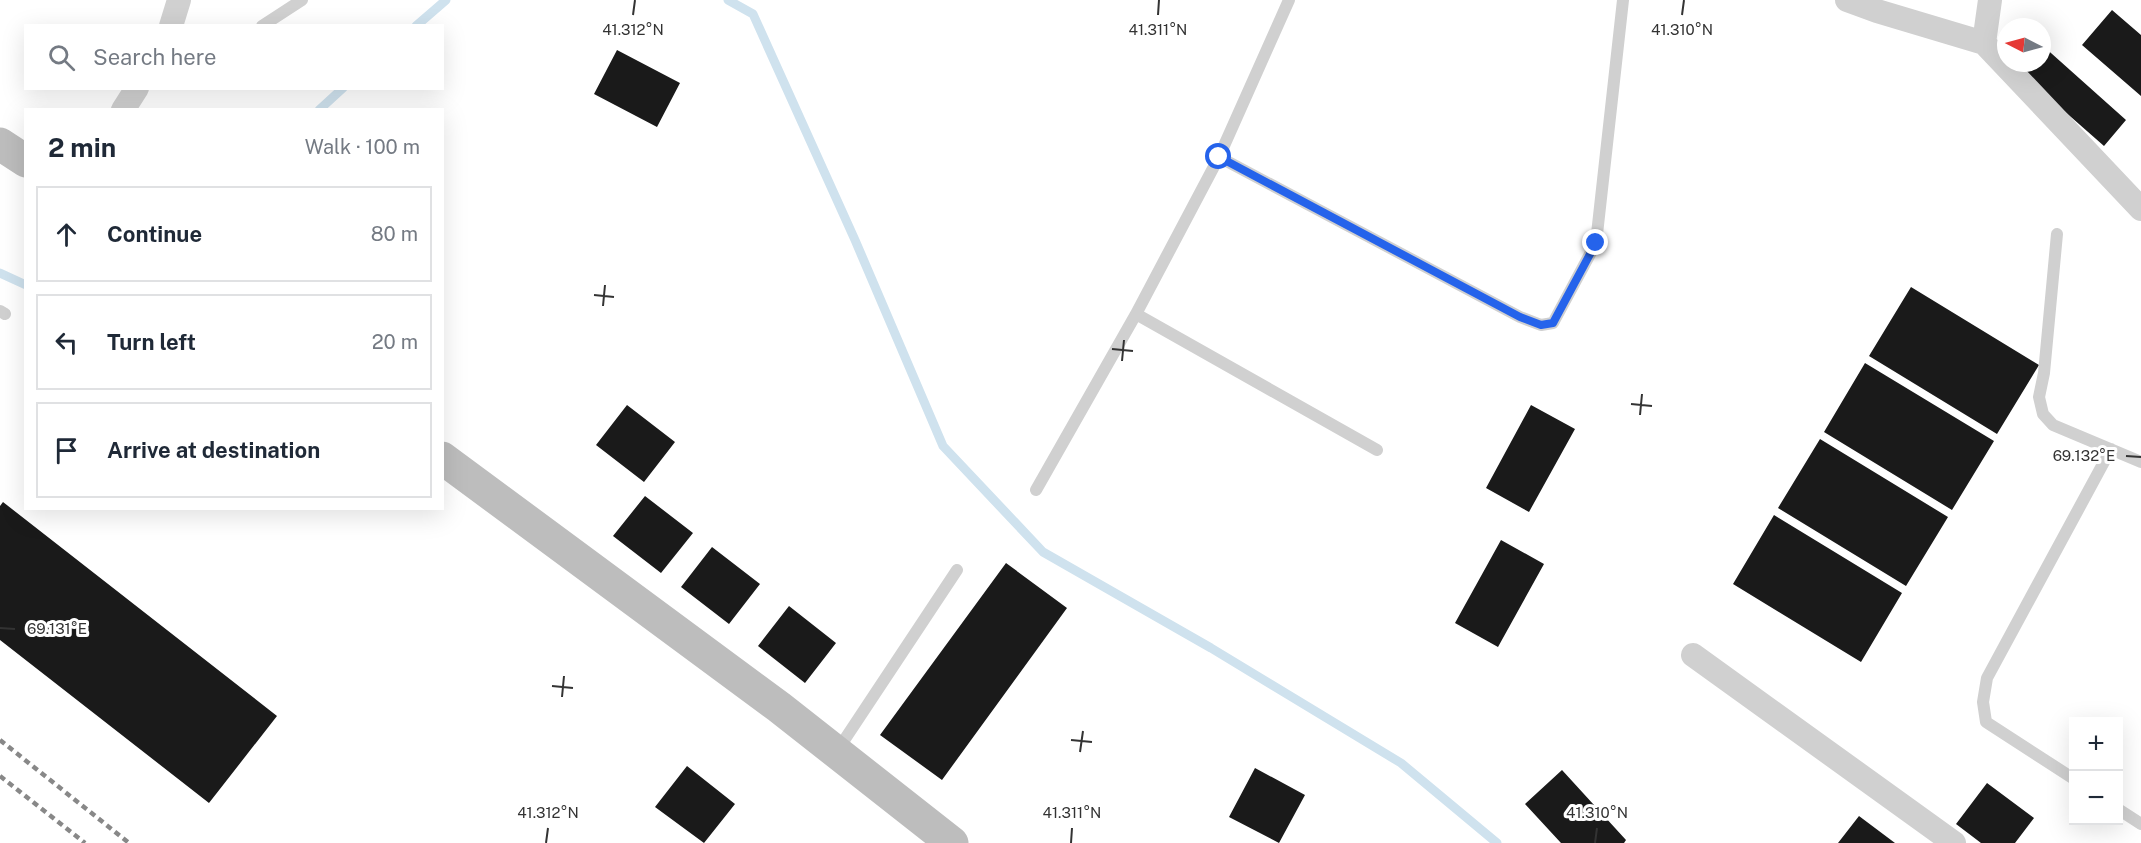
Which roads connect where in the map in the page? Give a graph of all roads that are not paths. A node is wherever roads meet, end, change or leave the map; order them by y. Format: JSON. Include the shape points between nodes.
{"nodes":[{"id":1,"x":179,"y":0,"type":"edge"},
{"id":2,"x":303,"y":0,"type":"edge"},
{"id":3,"x":1289,"y":0,"type":"edge"},
{"id":4,"x":1623,"y":0,"type":"edge"},
{"id":5,"x":1847,"y":0,"type":"edge"},
{"id":6,"x":1990,"y":0,"type":"edge"},
{"id":7,"x":172,"y":24,"type":"edge"},
{"id":8,"x":265,"y":24,"type":"edge"},
{"id":9,"x":1984,"y":43,"type":"junction"},
{"id":10,"x":136,"y":90,"type":"edge"},
{"id":11,"x":124,"y":108,"type":"edge"},
{"id":12,"x":0,"y":144,"type":"edge"},
{"id":13,"x":1219,"y":157,"type":"junction"},
{"id":14,"x":24,"y":160,"type":"edge"},
{"id":15,"x":2141,"y":209,"type":"edge"},
{"id":16,"x":2057,"y":234,"type":"dead end"},
{"id":17,"x":1136,"y":314,"type":"junction"},
{"id":18,"x":2111,"y":449,"type":"junction"},
{"id":19,"x":1377,"y":450,"type":"dead end"},
{"id":20,"x":444,"y":459,"type":"edge"},
{"id":21,"x":2141,"y":462,"type":"edge"},
{"id":22,"x":1036,"y":490,"type":"dead end"},
{"id":23,"x":957,"y":570,"type":"dead end"},
{"id":24,"x":1693,"y":655,"type":"dead end"},
{"id":25,"x":836,"y":752,"type":"junction"},
{"id":26,"x":2069,"y":776,"type":"edge"},
{"id":27,"x":2123,"y":812,"type":"edge"},
{"id":28,"x":2141,"y":824,"type":"edge"},
{"id":29,"x":952,"y":843,"type":"edge"},
{"id":30,"x":1954,"y":843,"type":"edge"}],
"edges":[{"from":1,"to":7,"type":"street"},
{"from":2,"to":8,"type":"lane"},
{"from":3,"to":13,"type":"lane"},
{"from":4,"to":13,"type":"lane","via":[[1596,243],[1553,323],[1541,325],[1520,317]]},
{"from":5,"to":9,"type":"street"},
{"from":6,"to":9,"type":"street"},
{"from":9,"to":15,"type":"street"},
{"from":10,"to":11,"type":"street"},
{"from":12,"to":14,"type":"main road"},
{"from":13,"to":17,"type":"lane"},
{"from":16,"to":18,"type":"lane","via":[[2044,373],[2038,397],[2043,414],[2053,425]]},
{"from":17,"to":19,"type":"lane"},
{"from":17,"to":22,"type":"lane"},
{"from":18,"to":21,"type":"lane"},
{"from":18,"to":26,"type":"lane","via":[[1987,678],[1983,702],[1986,722]]},
{"from":20,"to":25,"type":"main road"},
{"from":23,"to":25,"type":"lane"},
{"from":24,"to":30,"type":"street"},
{"from":25,"to":29,"type":"main road"},
{"from":27,"to":28,"type":"lane"}]}
